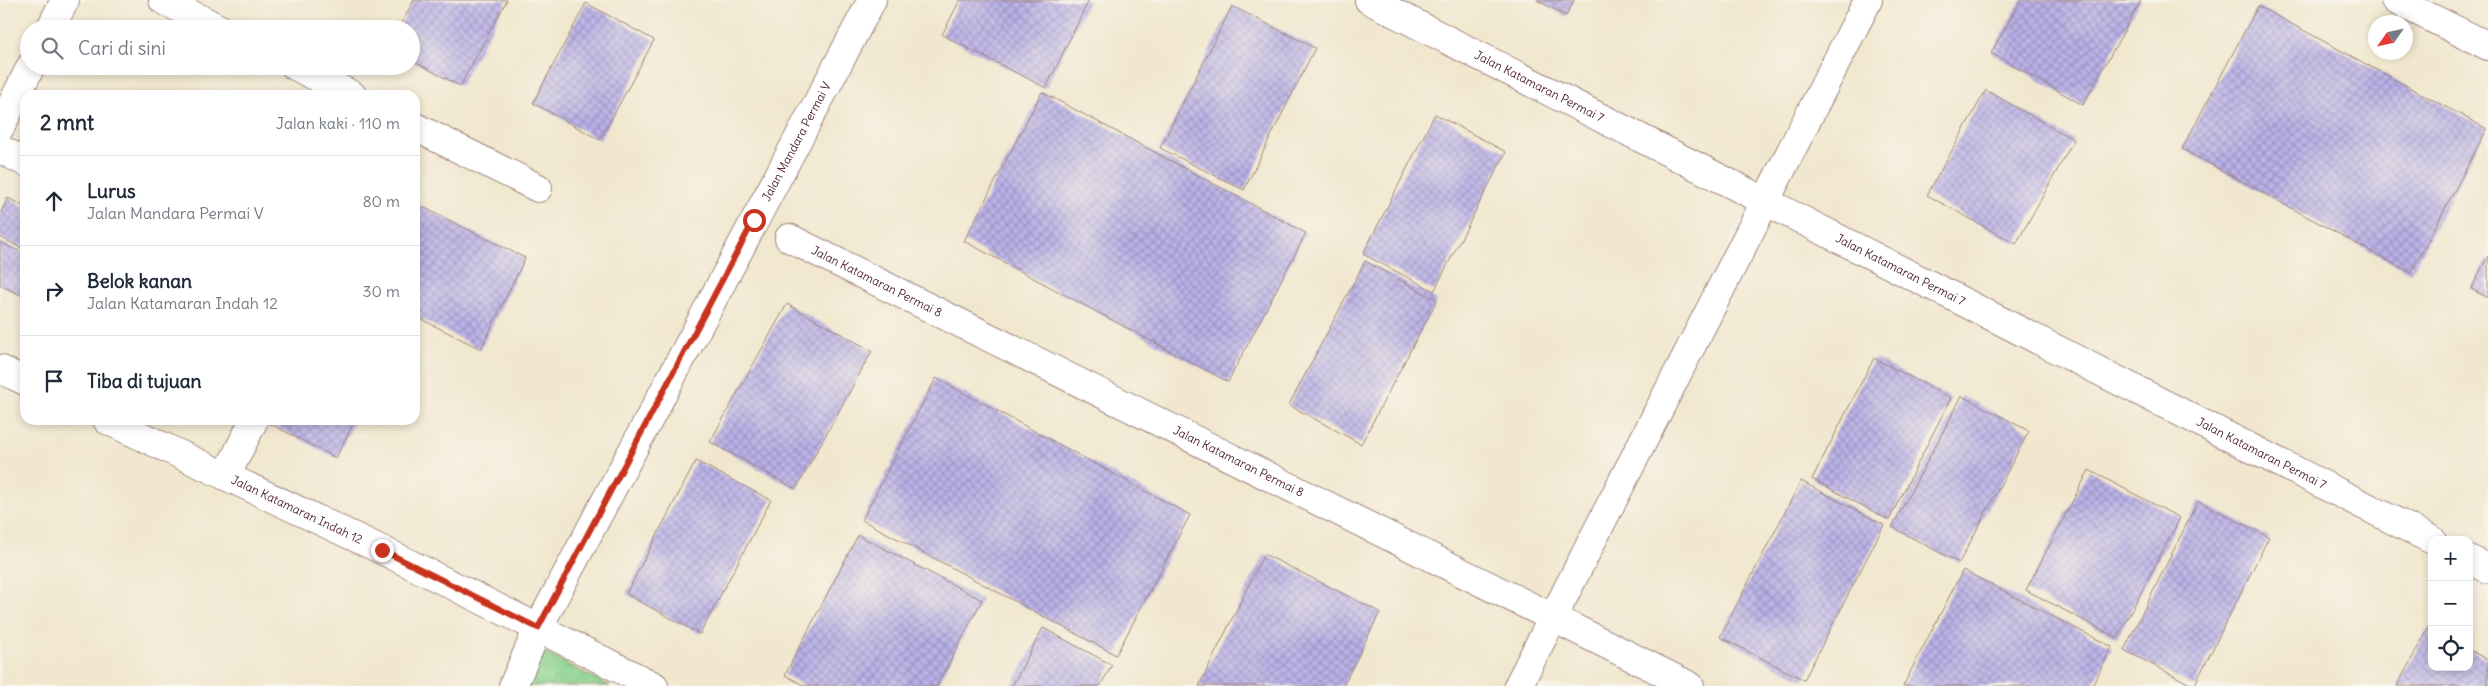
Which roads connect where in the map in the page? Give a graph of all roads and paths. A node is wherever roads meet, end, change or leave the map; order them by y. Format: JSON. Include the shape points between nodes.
{"nodes":[{"id":1,"x":65,"y":0,"type":"edge"},
{"id":2,"x":872,"y":0,"type":"edge"},
{"id":3,"x":1369,"y":0,"type":"edge"},
{"id":4,"x":1868,"y":0,"type":"edge"},
{"id":5,"x":2395,"y":0,"type":"edge"},
{"id":6,"x":169,"y":1,"type":"edge"},
{"id":7,"x":55,"y":20,"type":"edge"},
{"id":8,"x":204,"y":20,"type":"edge"},
{"id":9,"x":2488,"y":46,"type":"edge"},
{"id":10,"x":26,"y":75,"type":"edge"},
{"id":11,"x":313,"y":75,"type":"edge"},
{"id":12,"x":342,"y":90,"type":"edge"},
{"id":13,"x":0,"y":128,"type":"edge"},
{"id":14,"x":420,"y":129,"type":"edge"},
{"id":15,"x":0,"y":148,"type":"edge"},
{"id":16,"x":20,"y":159,"type":"edge"},
{"id":17,"x":538,"y":188,"type":"dead end"},
{"id":18,"x":1767,"y":201,"type":"junction"},
{"id":19,"x":789,"y":238,"type":"dead end"},
{"id":20,"x":0,"y":369,"type":"edge"},
{"id":21,"x":20,"y":379,"type":"edge"},
{"id":22,"x":118,"y":425,"type":"edge"},
{"id":23,"x":252,"y":425,"type":"edge"},
{"id":24,"x":226,"y":476,"type":"junction"},
{"id":25,"x":2428,"y":538,"type":"edge"},
{"id":26,"x":2473,"y":561,"type":"edge"},
{"id":27,"x":2488,"y":568,"type":"edge"},
{"id":28,"x":1553,"y":617,"type":"junction"},
{"id":29,"x":538,"y":628,"type":"junction"},
{"id":30,"x":513,"y":686,"type":"edge"},
{"id":31,"x":654,"y":686,"type":"edge"},
{"id":32,"x":1518,"y":686,"type":"edge"},
{"id":33,"x":1690,"y":686,"type":"edge"}],
"edges":[{"from":1,"to":7,"type":"street"},
{"from":2,"to":29,"type":"street","name":"Jalan Mandara Permai V"},
{"from":3,"to":18,"type":"street","name":"Jalan Katamaran Permai 7"},
{"from":4,"to":18,"type":"street"},
{"from":5,"to":9,"type":"street"},
{"from":6,"to":8,"type":"street"},
{"from":10,"to":13,"type":"street"},
{"from":11,"to":12,"type":"street"},
{"from":14,"to":17,"type":"street"},
{"from":15,"to":16,"type":"street"},
{"from":18,"to":25,"type":"street","name":"Jalan Katamaran Permai 7"},
{"from":18,"to":28,"type":"street"},
{"from":19,"to":28,"type":"street","name":"Jalan Katamaran Permai 8"},
{"from":20,"to":21,"type":"street"},
{"from":22,"to":24,"type":"street","name":"Jalan Katamaran Indah 12"},
{"from":23,"to":24,"type":"street"},
{"from":24,"to":29,"type":"street","name":"Jalan Katamaran Indah 12"},
{"from":26,"to":27,"type":"street"},
{"from":28,"to":32,"type":"street"},
{"from":28,"to":33,"type":"street","name":"Jalan Katamaran Permai 8"},
{"from":29,"to":30,"type":"street","name":"Jalan Mandara Permai V"},
{"from":29,"to":31,"type":"street","name":"Jalan Katamaran Indah 12"}]}
